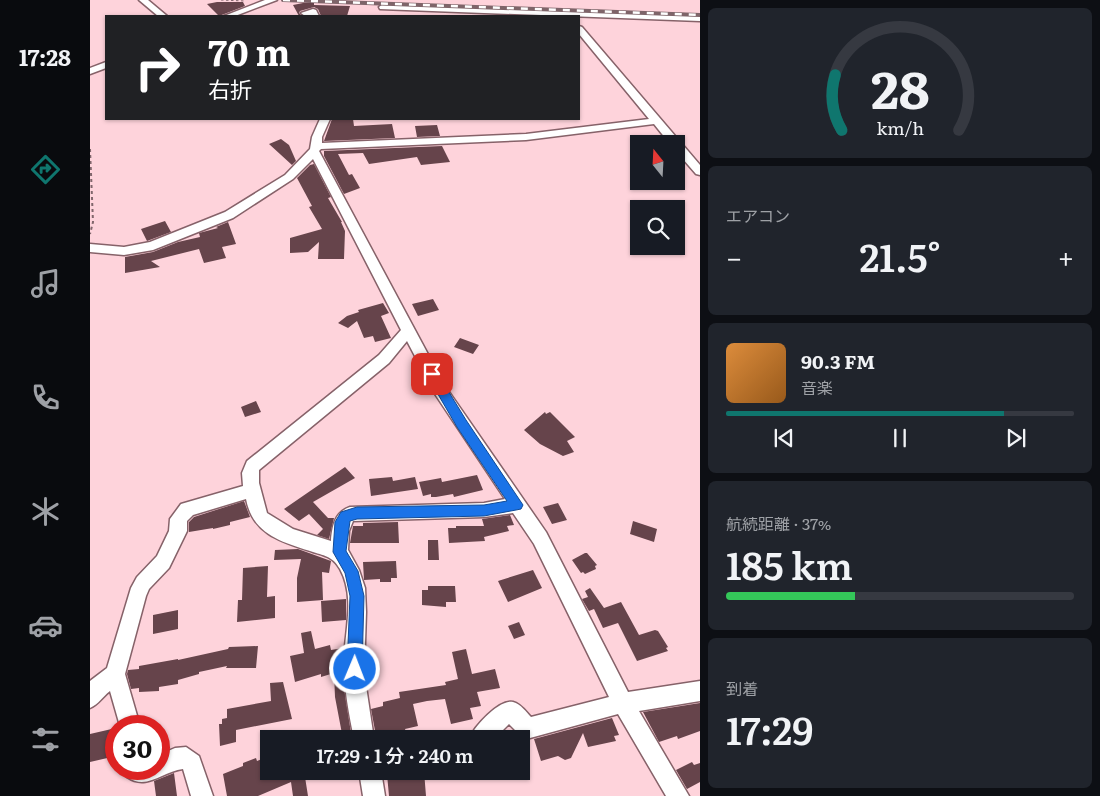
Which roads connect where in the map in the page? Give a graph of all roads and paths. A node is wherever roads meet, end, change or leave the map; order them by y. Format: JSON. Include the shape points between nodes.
{"nodes":[{"id":1,"x":143,"y":0,"type":"edge"},
{"id":2,"x":221,"y":0,"type":"edge"},
{"id":3,"x":274,"y":0,"type":"edge"},
{"id":4,"x":385,"y":2,"type":"edge"},
{"id":5,"x":260,"y":4,"type":"junction"},
{"id":6,"x":700,"y":12,"type":"edge"},
{"id":7,"x":431,"y":13,"type":"edge"},
{"id":8,"x":162,"y":15,"type":"edge"},
{"id":9,"x":231,"y":15,"type":"edge"},
{"id":10,"x":378,"y":15,"type":"edge"},
{"id":11,"x":567,"y":15,"type":"edge"},
{"id":12,"x":580,"y":15,"type":"edge"},
{"id":13,"x":700,"y":18,"type":"edge"},
{"id":14,"x":580,"y":30,"type":"edge"},
{"id":15,"x":105,"y":65,"type":"edge"},
{"id":16,"x":90,"y":71,"type":"edge"},
{"id":17,"x":325,"y":120,"type":"edge"},
{"id":18,"x":657,"y":121,"type":"junction"},
{"id":19,"x":669,"y":135,"type":"edge"},
{"id":20,"x":316,"y":149,"type":"junction"},
{"id":21,"x":90,"y":151,"type":"edge"},
{"id":22,"x":685,"y":154,"type":"edge"},
{"id":23,"x":700,"y":172,"type":"edge"},
{"id":24,"x":90,"y":234,"type":"edge"},
{"id":25,"x":90,"y":248,"type":"edge"},
{"id":26,"x":409,"y":330,"type":"junction"},
{"id":27,"x":252,"y":490,"type":"junction"},
{"id":28,"x":516,"y":505,"type":"junction"},
{"id":29,"x":339,"y":552,"type":"junction"},
{"id":30,"x":115,"y":674,"type":"junction"},
{"id":31,"x":700,"y":691,"type":"edge"},
{"id":32,"x":90,"y":698,"type":"edge"},
{"id":33,"x":623,"y":703,"type":"junction"},
{"id":34,"x":127,"y":715,"type":"edge"},
{"id":35,"x":362,"y":730,"type":"edge"},
{"id":36,"x":488,"y":730,"type":"edge"},
{"id":37,"x":170,"y":761,"type":"edge"},
{"id":38,"x":371,"y":780,"type":"edge"},
{"id":39,"x":202,"y":796,"type":"edge"},
{"id":40,"x":374,"y":796,"type":"edge"},
{"id":41,"x":678,"y":796,"type":"edge"}],
"edges":[{"from":1,"to":8,"type":"street"},
{"from":2,"to":5,"type":"path"},
{"from":3,"to":5,"type":"street"},
{"from":4,"to":6,"type":"street"},
{"from":4,"to":7,"type":"street"},
{"from":4,"to":10,"type":"street"},
{"from":5,"to":9,"type":"street"},
{"from":7,"to":11,"type":"street"},
{"from":12,"to":13,"type":"street"},
{"from":14,"to":18,"type":"street"},
{"from":15,"to":16,"type":"street"},
{"from":17,"to":20,"type":"street"},
{"from":18,"to":19,"type":"street"},
{"from":18,"to":20,"type":"street","via":[[526,136]]},
{"from":20,"to":25,"type":"street","via":[[289,177],[228,215],[153,246],[124,251]]},
{"from":20,"to":26,"type":"street"},
{"from":21,"to":24,"type":"path","via":[[93,222]]},
{"from":22,"to":23,"type":"street"},
{"from":26,"to":27,"type":"street","via":[[384,358],[252,466],[249,478]]},
{"from":26,"to":28,"type":"street","via":[[440,390]]},
{"from":27,"to":29,"type":"street","via":[[258,513],[269,525],[298,539]]},
{"from":27,"to":30,"type":"street","via":[[194,506],[182,513],[178,531],[163,562],[137,594]]},
{"from":28,"to":29,"type":"street","via":[[484,510],[350,514],[342,522]]},
{"from":28,"to":33,"type":"street","via":[[540,538]]},
{"from":29,"to":35,"type":"street","via":[[352,571],[357,596],[355,686]]},
{"from":30,"to":32,"type":"street","via":[[96,688]]},
{"from":30,"to":34,"type":"street"},
{"from":31,"to":33,"type":"street"},
{"from":33,"to":36,"type":"street","via":[[530,728],[512,712],[505,713]]},
{"from":33,"to":41,"type":"street"},
{"from":37,"to":39,"type":"street","via":[[186,758],[192,763]]},
{"from":38,"to":40,"type":"street"}]}
